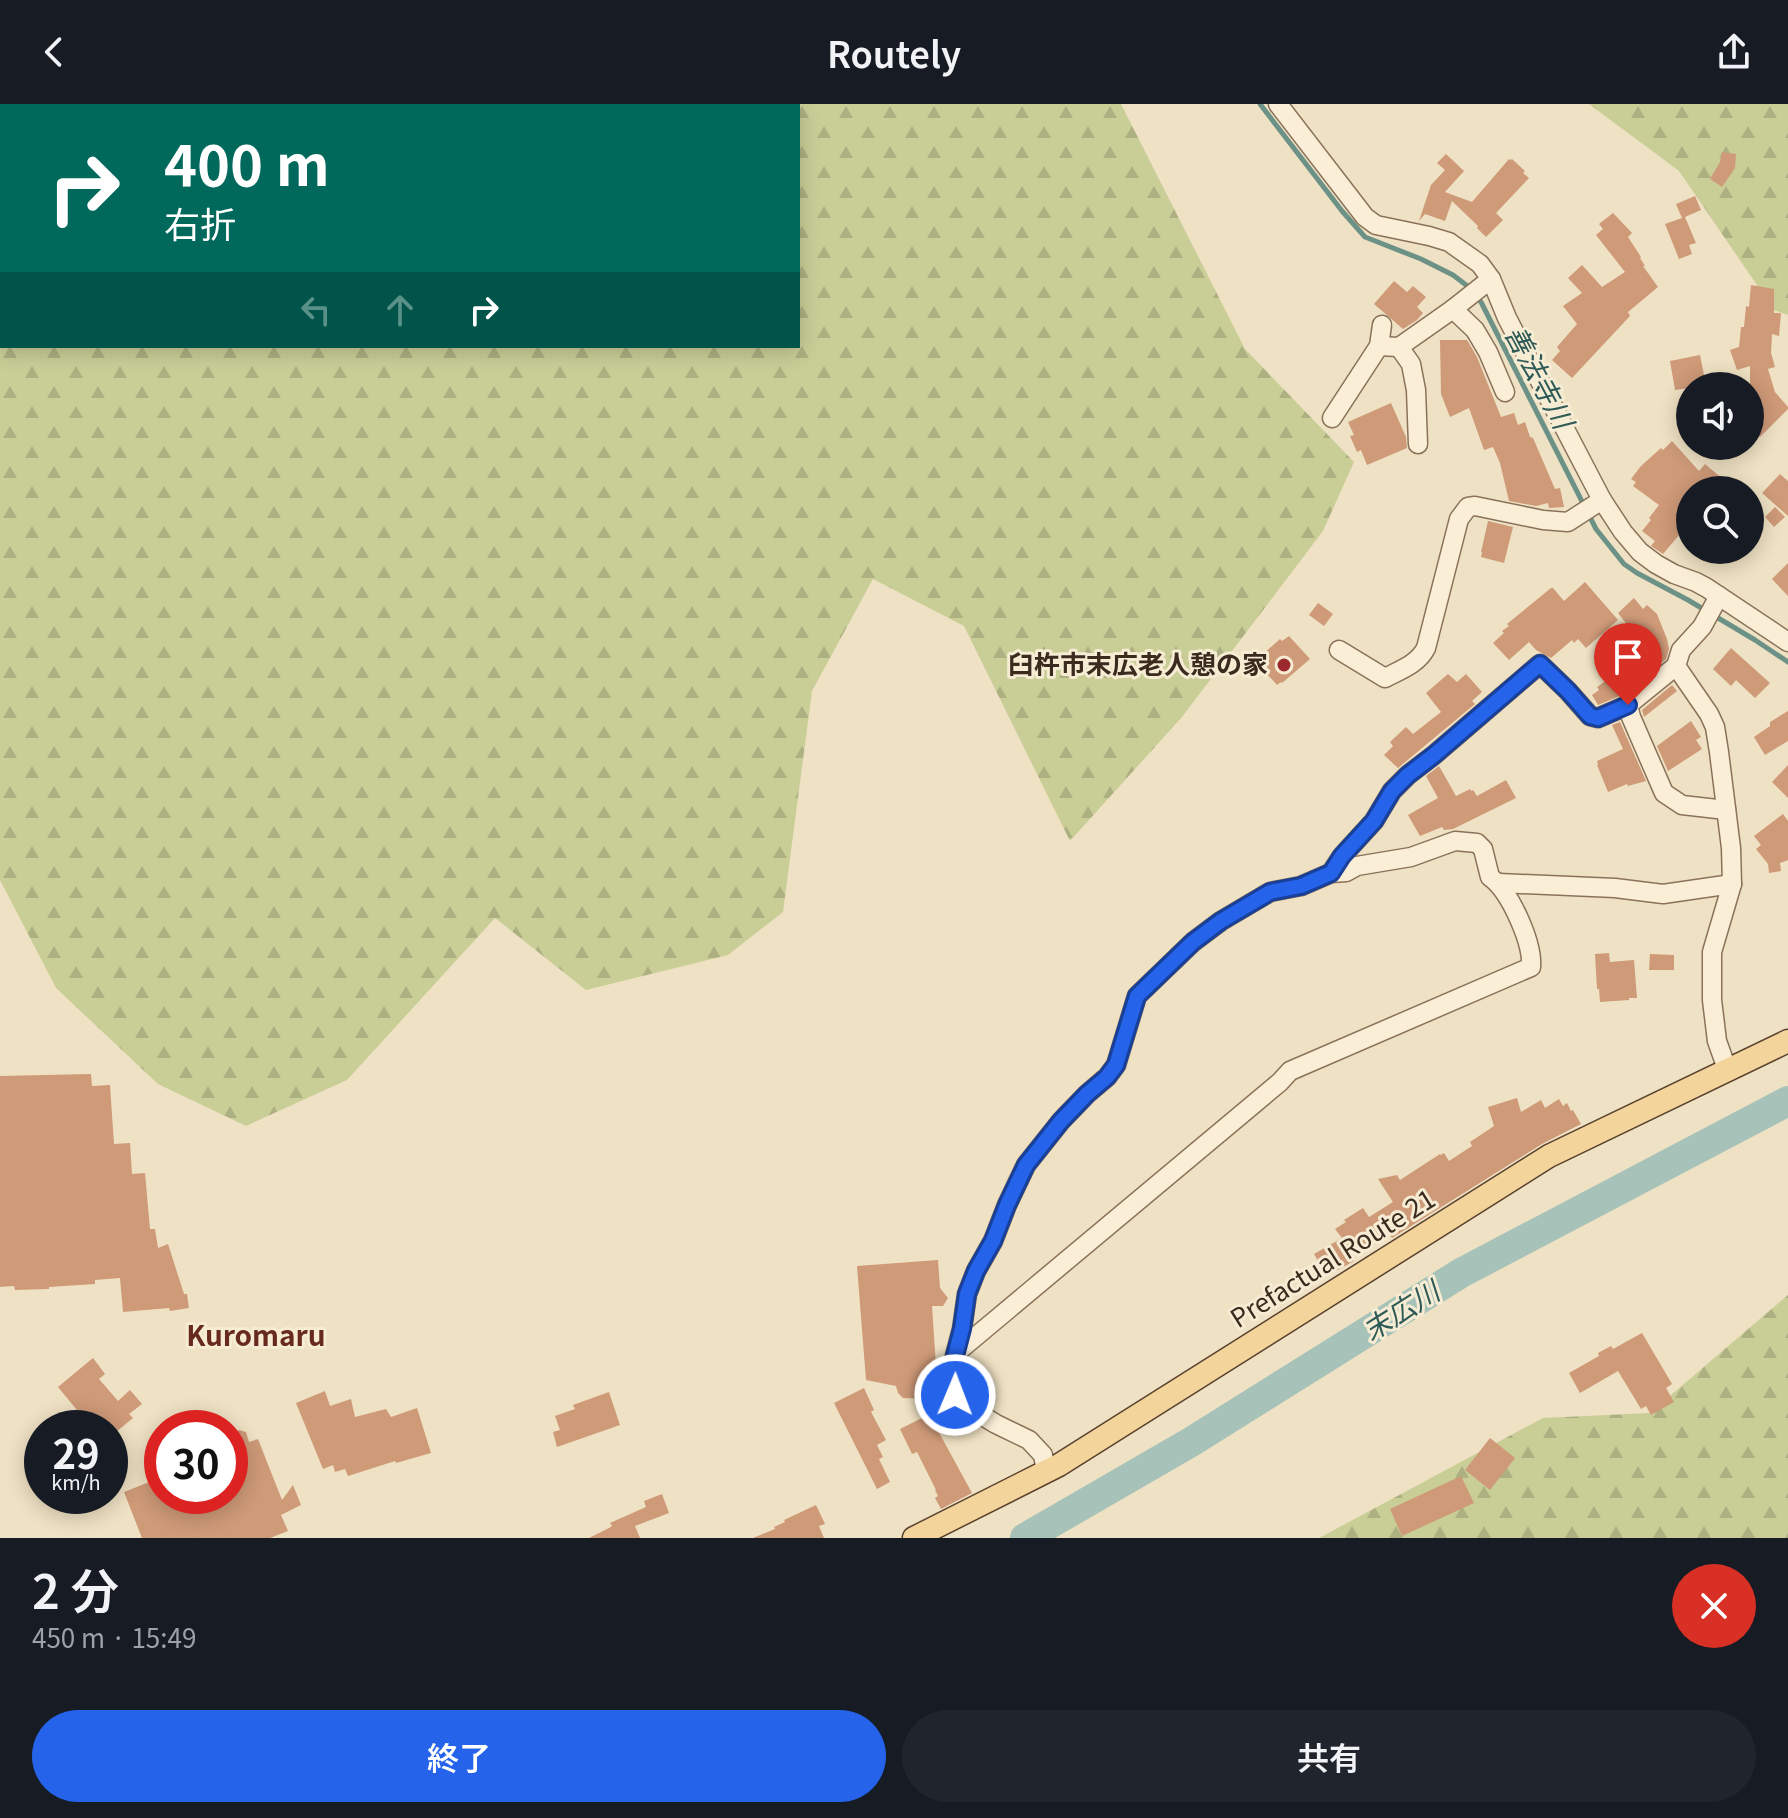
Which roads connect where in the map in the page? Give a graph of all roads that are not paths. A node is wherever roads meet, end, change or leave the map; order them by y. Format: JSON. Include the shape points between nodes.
{"nodes":[{"id":1,"x":1278,"y":104,"type":"edge"},
{"id":2,"x":1488,"y":282,"type":"junction"},
{"id":3,"x":1457,"y":306,"type":"junction"},
{"id":4,"x":1382,"y":325,"type":"dead end"},
{"id":5,"x":1379,"y":346,"type":"junction"},
{"id":6,"x":1399,"y":347,"type":"junction"},
{"id":7,"x":1505,"y":392,"type":"dead end"},
{"id":8,"x":1332,"y":418,"type":"dead end"},
{"id":9,"x":1418,"y":444,"type":"dead end"},
{"id":10,"x":1599,"y":502,"type":"junction"},
{"id":11,"x":1717,"y":599,"type":"junction"},
{"id":12,"x":1788,"y":642,"type":"edge"},
{"id":13,"x":1339,"y":650,"type":"dead end"},
{"id":14,"x":1676,"y":666,"type":"junction"},
{"id":15,"x":1628,"y":705,"type":"junction"},
{"id":16,"x":1726,"y":810,"type":"junction"},
{"id":17,"x":1331,"y":873,"type":"junction"},
{"id":18,"x":1499,"y":883,"type":"junction"},
{"id":19,"x":1732,"y":884,"type":"junction"},
{"id":20,"x":1788,"y":1041,"type":"edge"},
{"id":21,"x":1727,"y":1069,"type":"junction"},
{"id":22,"x":956,"y":1353,"type":"junction"},
{"id":23,"x":1046,"y":1471,"type":"junction"},
{"id":24,"x":914,"y":1538,"type":"edge"}],
"edges":[{"from":1,"to":2,"type":"street","via":[[1365,217],[1376,225],[1449,242],[1480,264]]},
{"from":2,"to":3,"type":"street"},
{"from":2,"to":10,"type":"street"},
{"from":3,"to":6,"type":"street"},
{"from":3,"to":7,"type":"street","via":[[1488,352]]},
{"from":4,"to":5,"type":"street"},
{"from":5,"to":6,"type":"street"},
{"from":5,"to":8,"type":"street"},
{"from":6,"to":9,"type":"street","via":[[1411,364]]},
{"from":10,"to":11,"type":"street","via":[[1640,552]]},
{"from":10,"to":13,"type":"street","via":[[1568,522],[1468,507],[1459,519],[1423,655],[1385,678]]},
{"from":11,"to":12,"type":"street"},
{"from":11,"to":14,"type":"street","via":[[1681,650]]},
{"from":14,"to":15,"type":"street"},
{"from":14,"to":16,"type":"street","via":[[1715,727]]},
{"from":15,"to":16,"type":"street","via":[[1664,793],[1682,805]]},
{"from":15,"to":17,"type":"street","via":[[1598,718],[1590,716],[1540,664],[1408,775]]},
{"from":16,"to":19,"type":"street"},
{"from":17,"to":18,"type":"street","via":[[1463,841],[1483,849],[1490,877]]},
{"from":17,"to":22,"type":"street","via":[[1270,892],[1221,921],[1137,996],[1116,1065],[1026,1165],[967,1294]]},
{"from":18,"to":19,"type":"street","via":[[1663,894]]},
{"from":18,"to":22,"type":"street","via":[[1526,934],[1531,967],[1290,1071]]},
{"from":19,"to":21,"type":"street","via":[[1712,952],[1717,1041]]},
{"from":20,"to":21,"type":"main road","name":"Prefactual Route 21"},
{"from":21,"to":23,"type":"main road","name":"Prefactual Route 21","via":[[1549,1156]]},
{"from":22,"to":23,"type":"street","via":[[951,1371],[958,1401],[1029,1440],[1043,1455]]},
{"from":23,"to":24,"type":"main road","name":"Prefactual Route 21"}]}
